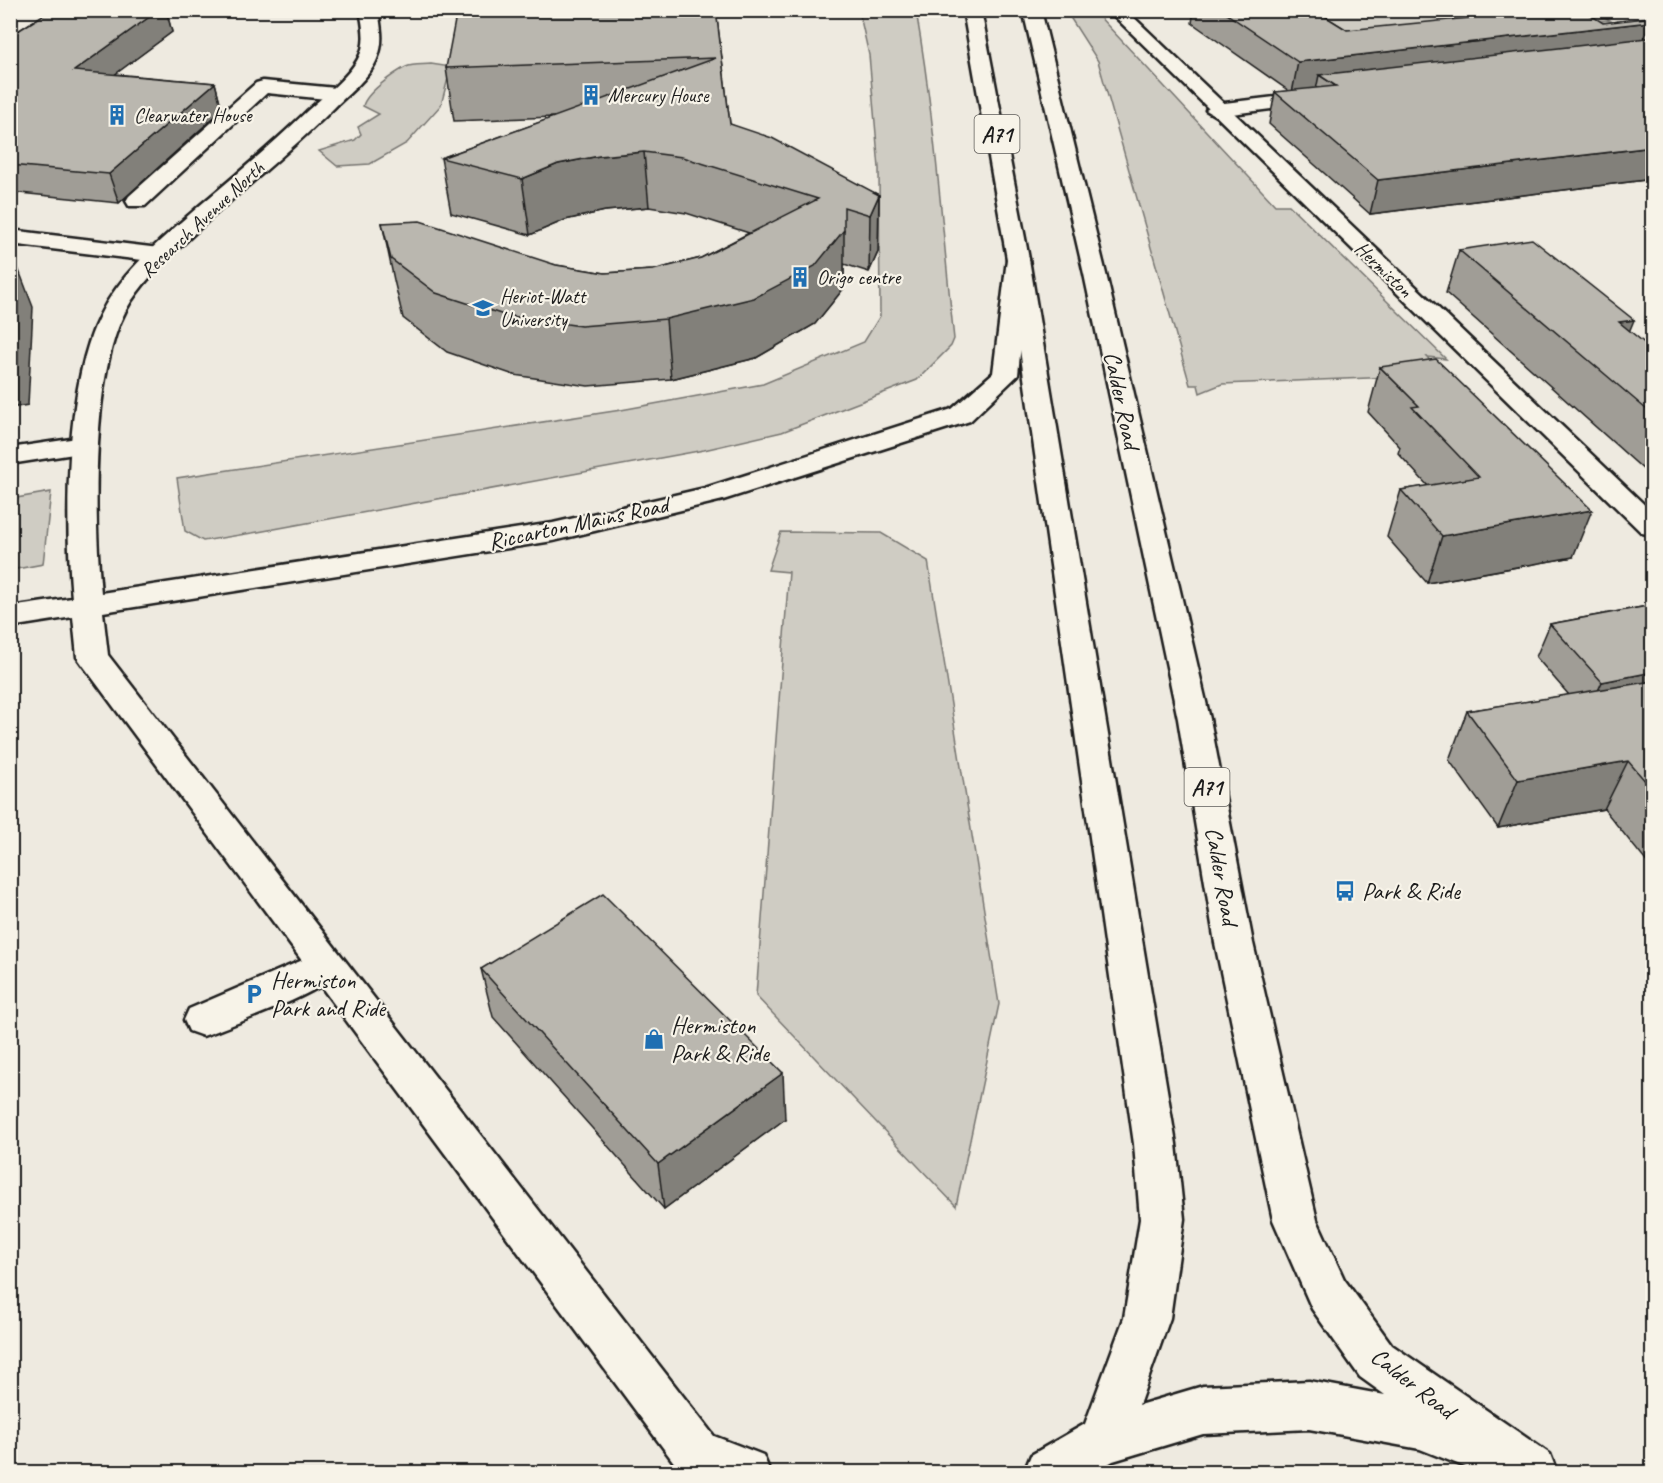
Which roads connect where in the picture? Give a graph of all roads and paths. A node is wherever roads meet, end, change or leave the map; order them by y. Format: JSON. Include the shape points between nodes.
{"nodes":[{"id":1,"x":369,"y":10,"type":"edge"},
{"id":2,"x":972,"y":10,"type":"edge"},
{"id":3,"x":1032,"y":10,"type":"edge"},
{"id":4,"x":1116,"y":10,"type":"edge"},
{"id":5,"x":336,"y":93,"type":"junction"},
{"id":6,"x":1334,"y":96,"type":"edge"},
{"id":7,"x":1216,"y":110,"type":"junction"},
{"id":8,"x":137,"y":201,"type":"dead end"},
{"id":9,"x":10,"y":237,"type":"edge"},
{"id":10,"x":159,"y":255,"type":"junction"},
{"id":11,"x":1018,"y":259,"type":"junction"},
{"id":12,"x":84,"y":445,"type":"junction"},
{"id":13,"x":10,"y":456,"type":"edge"},
{"id":14,"x":1653,"y":527,"type":"edge"},
{"id":15,"x":86,"y":603,"type":"junction"},
{"id":16,"x":10,"y":617,"type":"edge"},
{"id":17,"x":326,"y":964,"type":"junction"},
{"id":18,"x":203,"y":1020,"type":"dead end"},
{"id":19,"x":1103,"y":1440,"type":"junction"},
{"id":20,"x":702,"y":1464,"type":"edge"},
{"id":21,"x":1534,"y":1472,"type":"edge"},
{"id":22,"x":746,"y":1473,"type":"edge"},
{"id":23,"x":1048,"y":1473,"type":"edge"}],
"edges":[{"from":1,"to":5,"type":"street","name":"Research Avenue North","via":[[374,37],[367,61]]},
{"from":2,"to":11,"type":"street","number":"A71"},
{"from":3,"to":21,"type":"street","name":"Calder Road","number":"A71","via":[[1194,719],[1234,943],[1295,1220],[1328,1294],[1376,1361]]},
{"from":4,"to":7,"type":"street","name":"Hermiston"},
{"from":5,"to":8,"type":"street","via":[[263,87]]},
{"from":5,"to":10,"type":"street","name":"Research Avenue North"},
{"from":6,"to":7,"type":"street"},
{"from":7,"to":14,"type":"street","name":"Hermiston"},
{"from":9,"to":10,"type":"street"},
{"from":10,"to":12,"type":"street","name":"Research Avenue North","via":[[118,303],[104,333]]},
{"from":11,"to":15,"type":"street","name":"Riccarton Mains Road","via":[[1005,375],[961,415],[713,494],[553,532]]},
{"from":11,"to":19,"type":"street","number":"A71","via":[[1155,1144],[1162,1219],[1147,1318]]},
{"from":12,"to":13,"type":"street"},
{"from":12,"to":15,"type":"street","name":"Research Avenue North"},
{"from":15,"to":16,"type":"street","name":"Riccarton Mains Road"},
{"from":15,"to":17,"type":"street","name":"Research Avenue North","via":[[93,657]]},
{"from":17,"to":18,"type":"street","via":[[285,986]]},
{"from":17,"to":20,"type":"street","name":"Research Avenue North"},
{"from":19,"to":21,"type":"street","via":[[1203,1410],[1309,1405],[1420,1425]]},
{"from":19,"to":23,"type":"street"},
{"from":20,"to":22,"type":"street"}]}
